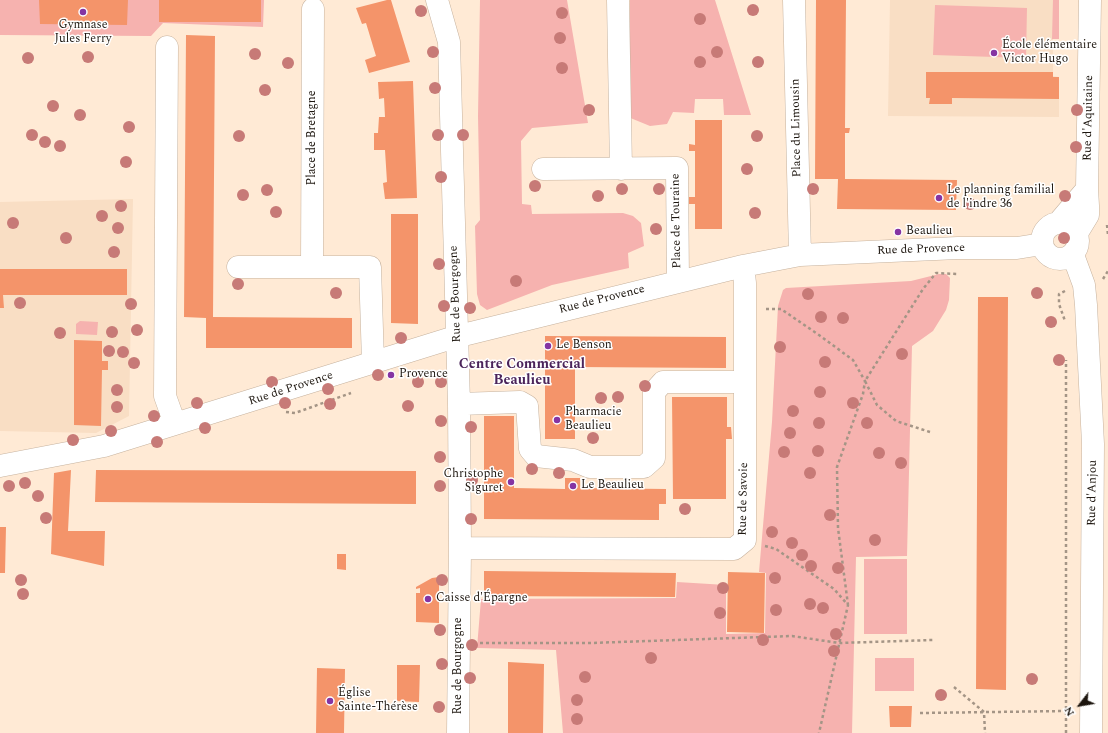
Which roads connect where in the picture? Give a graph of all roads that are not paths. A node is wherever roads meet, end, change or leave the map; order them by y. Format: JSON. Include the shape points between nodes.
{"nodes":[{"id":1,"x":437,"y":0,"type":"edge"},
{"id":2,"x":618,"y":0,"type":"edge"},
{"id":3,"x":794,"y":0,"type":"edge"},
{"id":4,"x":1090,"y":0,"type":"edge"},
{"id":5,"x":313,"y":9,"type":"dead end"},
{"id":6,"x":168,"y":46,"type":"dead end"},
{"id":7,"x":543,"y":169,"type":"dead end"},
{"id":8,"x":621,"y":169,"type":"junction"},
{"id":9,"x":1087,"y":189,"type":"junction"},
{"id":10,"x":1059,"y":222,"type":"junction"},
{"id":11,"x":1078,"y":233,"type":"junction"},
{"id":12,"x":1042,"y":244,"type":"junction"},
{"id":13,"x":800,"y":255,"type":"junction"},
{"id":14,"x":1073,"y":255,"type":"junction"},
{"id":15,"x":743,"y":266,"type":"junction"},
{"id":16,"x":238,"y":267,"type":"dead end"},
{"id":17,"x":312,"y":267,"type":"junction"},
{"id":18,"x":678,"y":282,"type":"junction"},
{"id":19,"x":458,"y":336,"type":"junction"},
{"id":20,"x":374,"y":362,"type":"junction"},
{"id":21,"x":745,"y":382,"type":"junction"},
{"id":22,"x":459,"y":404,"type":"junction"},
{"id":23,"x":175,"y":424,"type":"junction"},
{"id":24,"x":1101,"y":444,"type":"edge"},
{"id":25,"x":0,"y":466,"type":"edge"},
{"id":26,"x":1100,"y":535,"type":"edge"},
{"id":27,"x":460,"y":548,"type":"junction"},
{"id":28,"x":458,"y":733,"type":"edge"},
{"id":29,"x":1091,"y":733,"type":"edge"}],
"edges":[{"from":1,"to":19,"type":"street","name":"Rue de Bourgogne","via":[[449,42]]},
{"from":2,"to":8,"type":"street"},
{"from":3,"to":13,"type":"street","name":"Place du Limousin"},
{"from":4,"to":9,"type":"street","name":"Rue d'Aquitaine"},
{"from":5,"to":17,"type":"street","name":"Place de Bretagne"},
{"from":6,"to":23,"type":"street","via":[[165,396]]},
{"from":7,"to":8,"type":"street","name":"Place de Touraine"},
{"from":8,"to":18,"type":"street","name":"Place de Touraine","via":[[677,168]]},
{"from":9,"to":10,"type":"street"},
{"from":9,"to":11,"type":"street","name":"Rue d'Aquitaine","via":[[1088,215]]},
{"from":10,"to":11,"type":"street","via":[[1070,225]]},
{"from":10,"to":12,"type":"street","via":[[1051,224],[1043,233]]},
{"from":11,"to":14,"type":"street","via":[[1078,245]]},
{"from":12,"to":13,"type":"street","name":"Rue de Provence","via":[[1016,248]]},
{"from":12,"to":14,"type":"street","via":[[1047,254],[1053,258],[1064,259]]},
{"from":13,"to":15,"type":"street","name":"Rue de Provence"},
{"from":14,"to":24,"type":"street","name":"Rue d'Anjou","via":[[1084,285]]},
{"from":15,"to":18,"type":"street","name":"Rue de Provence"},
{"from":15,"to":21,"type":"street","name":"Rue de Savoie"},
{"from":16,"to":17,"type":"street"},
{"from":17,"to":20,"type":"street","via":[[370,267]]},
{"from":18,"to":19,"type":"street","name":"Rue de Provence"},
{"from":19,"to":20,"type":"street","name":"Rue de Provence"},
{"from":19,"to":22,"type":"street","name":"Rue de Bourgogne"},
{"from":20,"to":23,"type":"street","name":"Rue de Provence"},
{"from":21,"to":22,"type":"street","via":[[663,382],[654,392],[654,458],[644,467],[590,467],[573,460],[536,456],[530,449],[527,406],[520,402]]},
{"from":21,"to":27,"type":"street","name":"Rue de Savoie","via":[[745,540],[734,549]]},
{"from":22,"to":27,"type":"street","name":"Rue de Bourgogne"},
{"from":23,"to":25,"type":"street","name":"Rue de Provence","via":[[104,446]]},
{"from":24,"to":26,"type":"street","name":"Rue d'Anjou"},
{"from":26,"to":29,"type":"street","name":"Rue d'Anjou"},
{"from":27,"to":28,"type":"street","name":"Rue de Bourgogne"}]}
